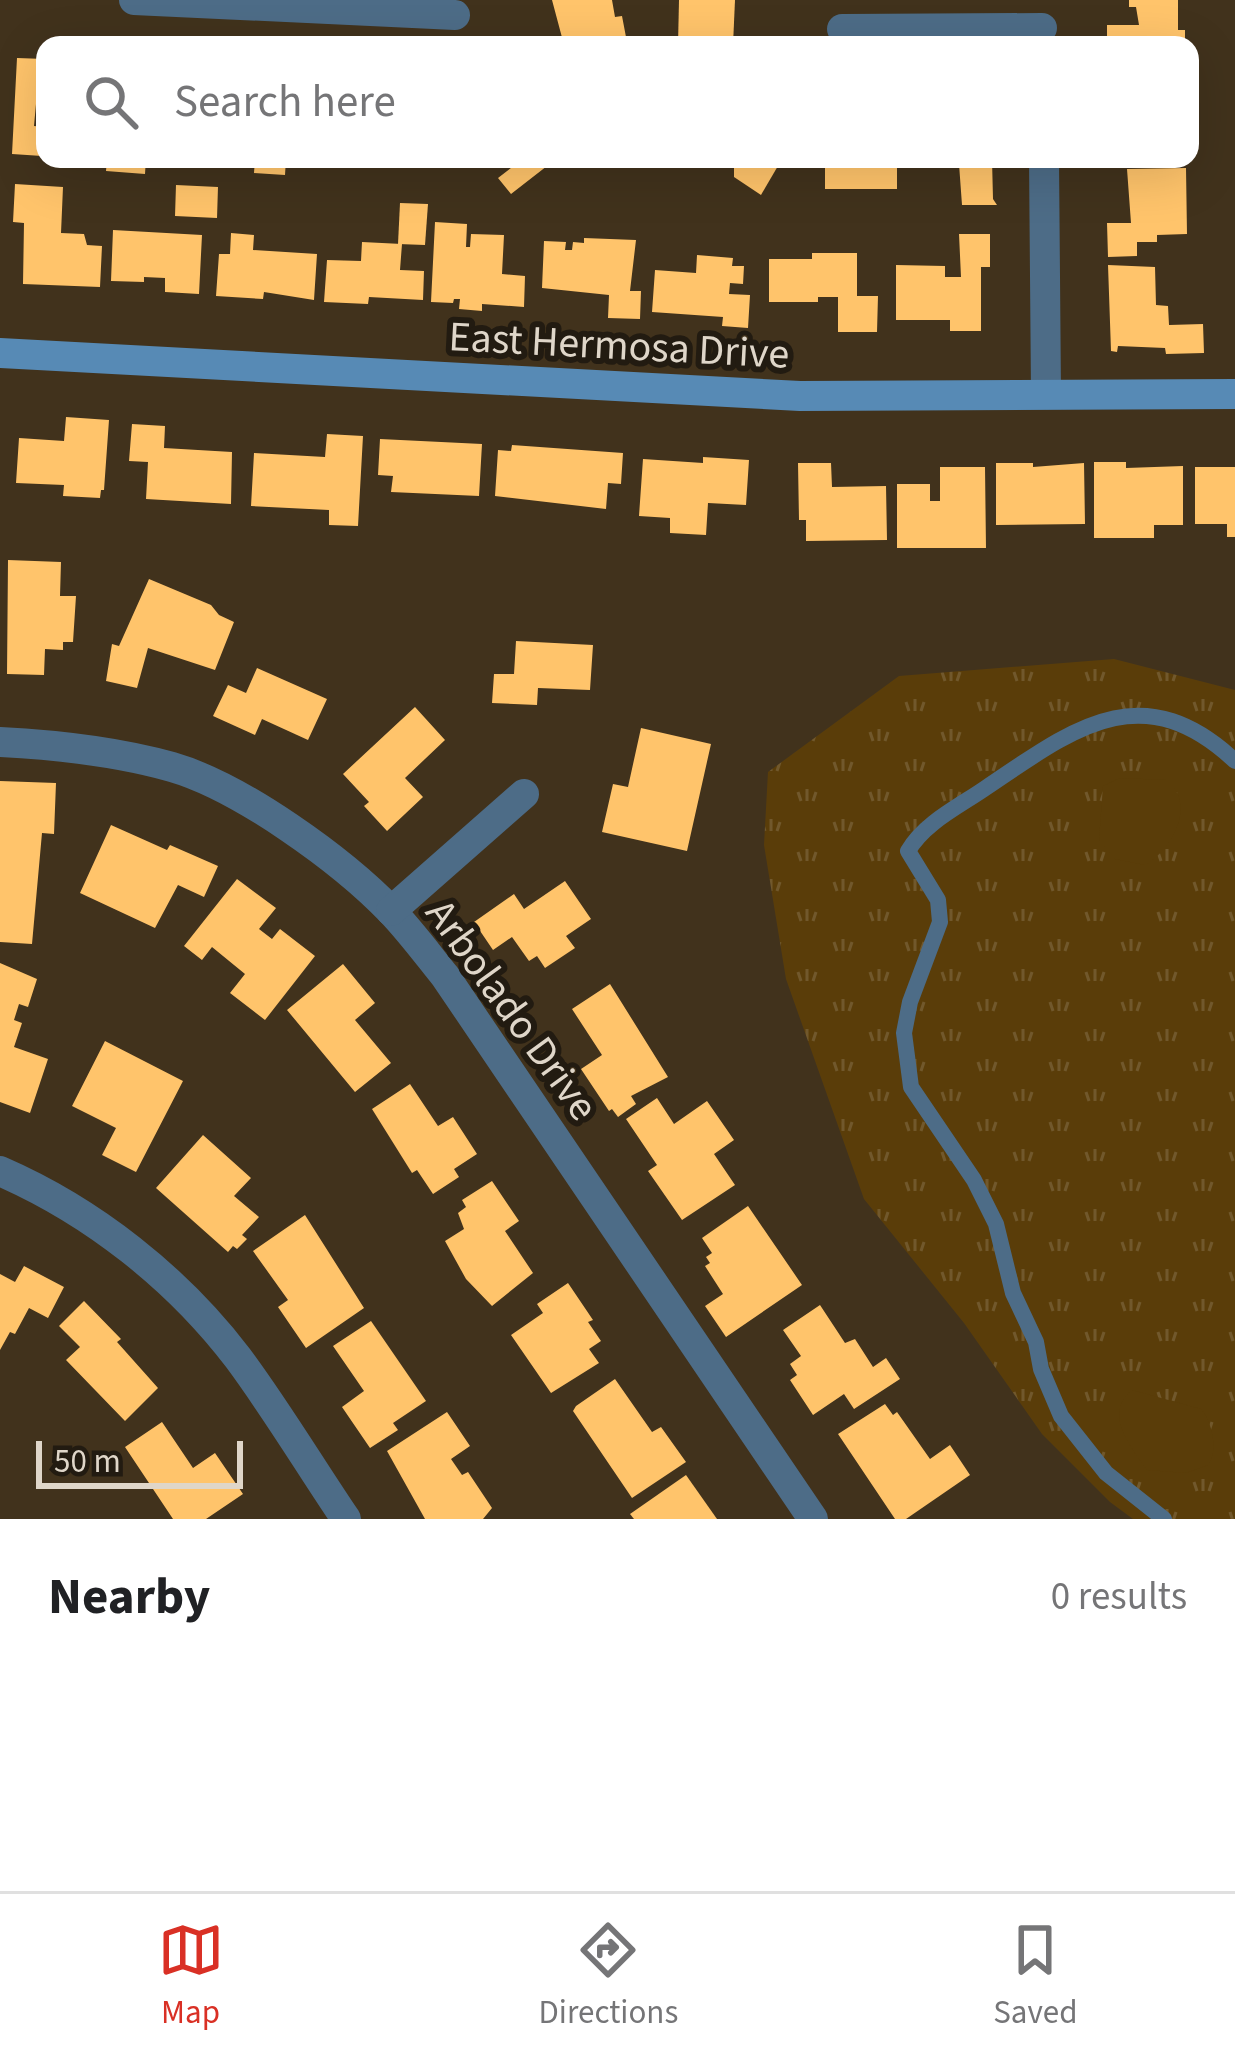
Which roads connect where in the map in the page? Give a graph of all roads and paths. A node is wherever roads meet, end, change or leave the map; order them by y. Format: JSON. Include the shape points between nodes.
{"nodes":[{"id":1,"x":134,"y":0,"type":"edge"},
{"id":2,"x":455,"y":15,"type":"dead end"},
{"id":3,"x":1042,"y":24,"type":"edge"},
{"id":4,"x":842,"y":29,"type":"dead end"},
{"id":5,"x":1044,"y":168,"type":"edge"},
{"id":6,"x":0,"y":352,"type":"edge"},
{"id":7,"x":1046,"y":393,"type":"junction"},
{"id":8,"x":1235,"y":394,"type":"edge"},
{"id":9,"x":0,"y":742,"type":"edge"},
{"id":10,"x":1235,"y":761,"type":"edge"},
{"id":11,"x":524,"y":794,"type":"dead end"},
{"id":12,"x":391,"y":911,"type":"junction"},
{"id":13,"x":0,"y":1172,"type":"edge"},
{"id":14,"x":346,"y":1519,"type":"edge"},
{"id":15,"x":813,"y":1519,"type":"edge"},
{"id":16,"x":1164,"y":1519,"type":"edge"}],
"edges":[{"from":1,"to":2,"type":"street"},
{"from":3,"to":4,"type":"street"},
{"from":5,"to":7,"type":"street"},
{"from":6,"to":7,"type":"street","name":"East Hermosa Drive","via":[[800,396]]},
{"from":7,"to":8,"type":"street","name":"East Hermosa Drive"},
{"from":9,"to":12,"type":"street","name":"Arbolado Drive","via":[[82,747],[196,777],[311,844]]},
{"from":10,"to":16,"type":"lane","via":[[1161,717],[1105,720],[1030,755],[925,829],[908,851],[938,900],[940,922],[904,1033],[911,1087],[996,1224],[1013,1293],[1061,1416],[1106,1473]]},
{"from":11,"to":12,"type":"street"},
{"from":12,"to":15,"type":"street","name":"Arbolado Drive","via":[[445,976]]},
{"from":13,"to":14,"type":"street","via":[[88,1220],[178,1289],[237,1357]]}]}
